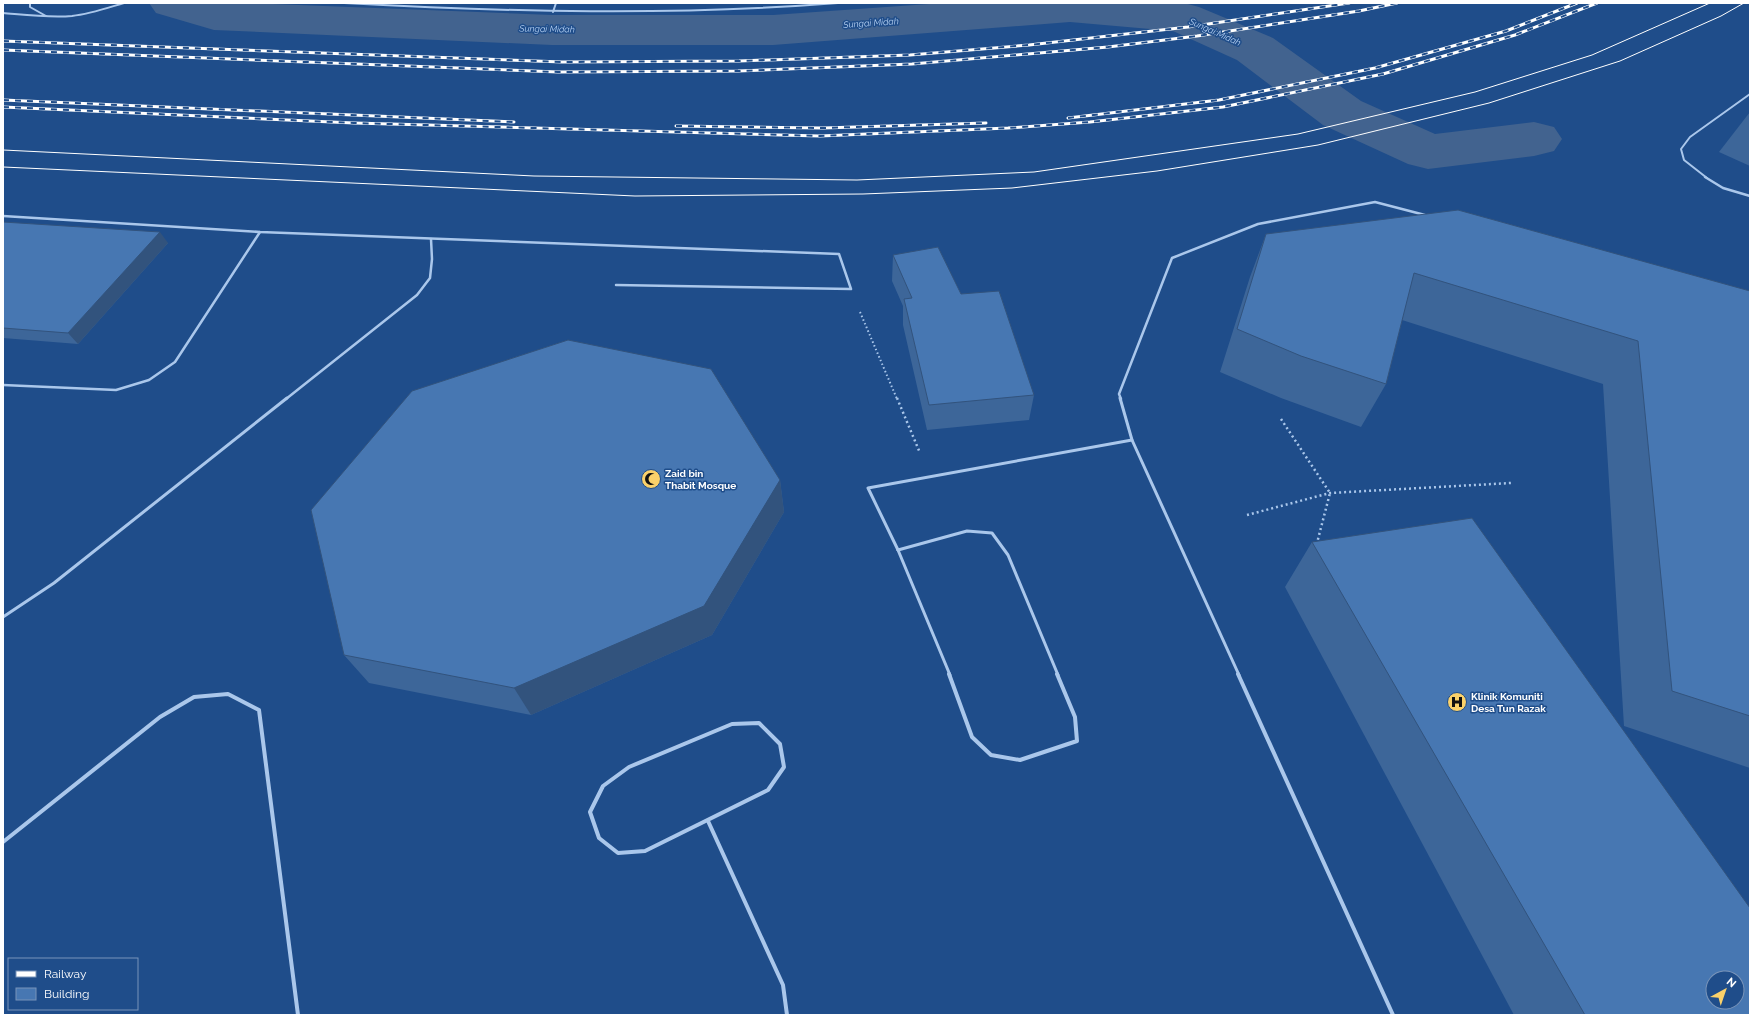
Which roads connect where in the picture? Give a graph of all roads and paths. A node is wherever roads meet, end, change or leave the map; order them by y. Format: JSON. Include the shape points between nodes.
{"nodes":[{"id":1,"x":30,"y":3,"type":"edge"},
{"id":2,"x":124,"y":3,"type":"edge"},
{"id":3,"x":344,"y":3,"type":"edge"},
{"id":4,"x":556,"y":3,"type":"edge"},
{"id":5,"x":838,"y":3,"type":"edge"},
{"id":6,"x":553,"y":12,"type":"junction"},
{"id":7,"x":3,"y":13,"type":"edge"},
{"id":8,"x":48,"y":17,"type":"junction"},
{"id":9,"x":1750,"y":94,"type":"edge"},
{"id":10,"x":1750,"y":196,"type":"edge"},
{"id":11,"x":3,"y":216,"type":"edge"},
{"id":12,"x":1428,"y":216,"type":"edge"},
{"id":13,"x":260,"y":232,"type":"junction"},
{"id":14,"x":431,"y":239,"type":"junction"},
{"id":15,"x":616,"y":286,"type":"dead end"},
{"id":16,"x":851,"y":289,"type":"junction"},
{"id":17,"x":3,"y":385,"type":"edge"},
{"id":18,"x":1281,"y":419,"type":"dead end"},
{"id":19,"x":1132,"y":440,"type":"junction"},
{"id":20,"x":931,"y":477,"type":"junction"},
{"id":21,"x":1511,"y":483,"type":"dead end"},
{"id":22,"x":1330,"y":493,"type":"junction"},
{"id":23,"x":1247,"y":515,"type":"dead end"},
{"id":24,"x":898,"y":550,"type":"junction"},
{"id":25,"x":1315,"y":550,"type":"edge"},
{"id":26,"x":3,"y":616,"type":"edge"},
{"id":27,"x":708,"y":821,"type":"junction"},
{"id":28,"x":3,"y":842,"type":"edge"},
{"id":29,"x":298,"y":1015,"type":"edge"},
{"id":30,"x":787,"y":1015,"type":"edge"},
{"id":31,"x":1393,"y":1015,"type":"edge"}],
"edges":[{"from":1,"to":8,"type":"lane","via":[[30,7]]},
{"from":2,"to":8,"type":"lane","via":[[72,16]]},
{"from":3,"to":6,"type":"lane","via":[[435,9]]},
{"from":4,"to":6,"type":"lane"},
{"from":5,"to":6,"type":"lane","via":[[777,9]]},
{"from":7,"to":8,"type":"lane"},
{"from":9,"to":10,"type":"lane","via":[[1690,137],[1681,149],[1684,160],[1700,174],[1723,188]]},
{"from":11,"to":13,"type":"lane"},
{"from":12,"to":19,"type":"lane","via":[[1375,202],[1258,224],[1172,258],[1119,394]]},
{"from":13,"to":14,"type":"lane"},
{"from":13,"to":17,"type":"lane","via":[[175,362],[149,380],[116,390]]},
{"from":14,"to":16,"type":"lane","via":[[839,254]]},
{"from":14,"to":26,"type":"lane","via":[[430,278],[417,295],[54,583]]},
{"from":15,"to":16,"type":"lane"},
{"from":16,"to":20,"type":"path"},
{"from":18,"to":22,"type":"path"},
{"from":19,"to":20,"type":"lane"},
{"from":19,"to":31,"type":"lane"},
{"from":20,"to":24,"type":"lane","via":[[868,488]]},
{"from":21,"to":22,"type":"path"},
{"from":22,"to":23,"type":"path"},
{"from":22,"to":25,"type":"path"},
{"from":24,"to":24,"type":"lane","via":[[954,685],[972,737],[991,755],[1020,760],[1077,741],[1075,717],[1008,555],[992,533],[967,531]]},
{"from":27,"to":27,"type":"lane","via":[[645,851],[618,853],[598,838],[590,812],[603,786],[629,766],[732,724],[759,723],[780,744],[784,767],[768,790]]},
{"from":27,"to":30,"type":"lane","via":[[783,985]]},
{"from":28,"to":29,"type":"lane","via":[[160,716],[194,697],[228,694],[259,710]]}]}
